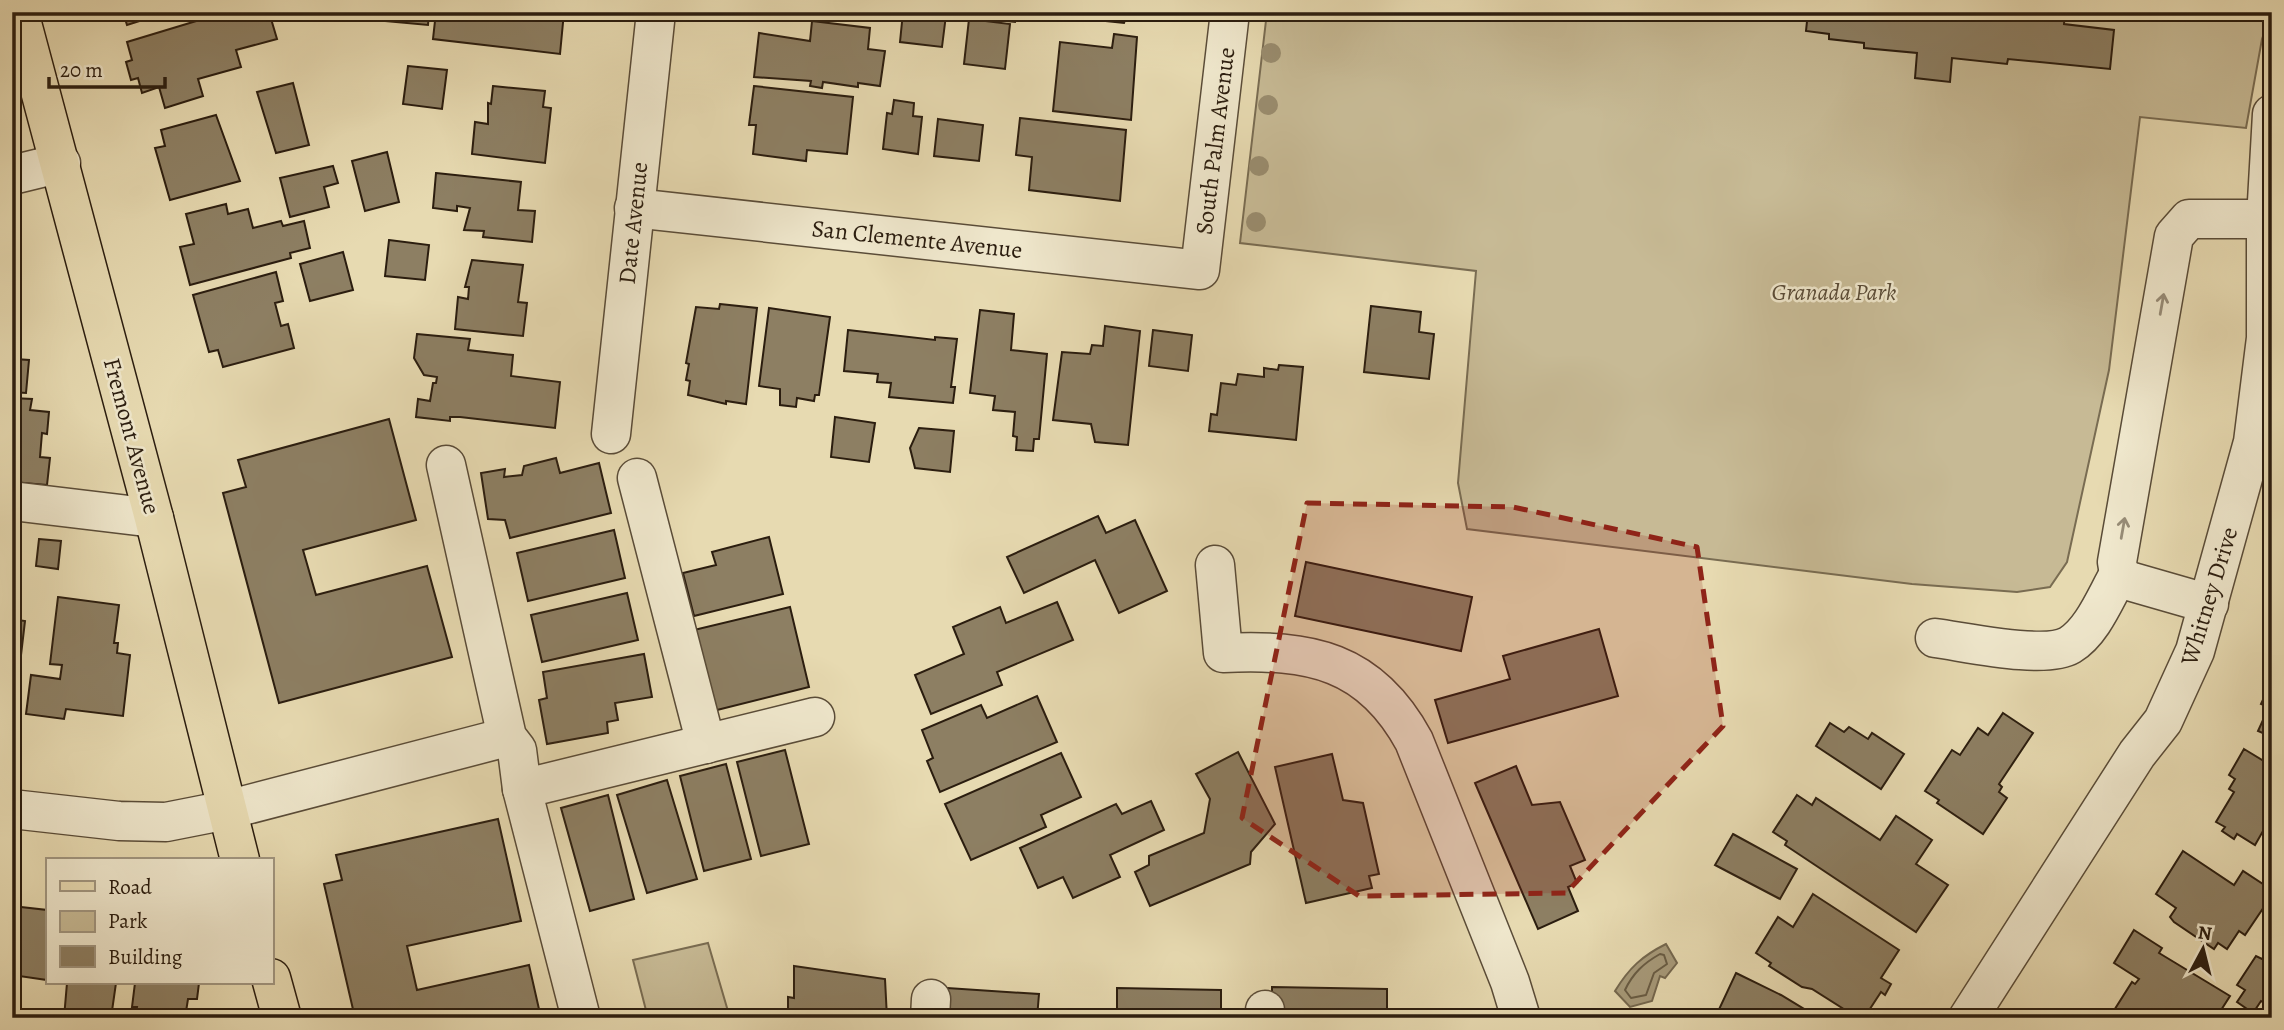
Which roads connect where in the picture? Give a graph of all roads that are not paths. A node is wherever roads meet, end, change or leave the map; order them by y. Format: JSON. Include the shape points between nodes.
{"nodes":[{"id":1,"x":19,"y":12,"type":"edge"},
{"id":2,"x":656,"y":12,"type":"edge"},
{"id":3,"x":1230,"y":12,"type":"edge"},
{"id":4,"x":2272,"y":114,"type":"edge"},
{"id":5,"x":61,"y":163,"type":"junction"},
{"id":6,"x":12,"y":175,"type":"edge"},
{"id":7,"x":634,"y":208,"type":"junction"},
{"id":8,"x":2266,"y":219,"type":"junction"},
{"id":9,"x":1200,"y":270,"type":"joint"},
{"id":10,"x":611,"y":434,"type":"dead end"},
{"id":11,"x":446,"y":465,"type":"dead end"},
{"id":12,"x":637,"y":478,"type":"dead end"},
{"id":13,"x":12,"y":501,"type":"edge"},
{"id":14,"x":154,"y":518,"type":"junction"},
{"id":15,"x":1215,"y":565,"type":"dead end"},
{"id":16,"x":2119,"y":574,"type":"junction"},
{"id":17,"x":2209,"y":604,"type":"junction"},
{"id":18,"x":1935,"y":638,"type":"dead end"},
{"id":19,"x":815,"y":717,"type":"dead end"},
{"id":20,"x":507,"y":737,"type":"junction"},
{"id":21,"x":705,"y":744,"type":"junction"},
{"id":22,"x":522,"y":789,"type":"junction"},
{"id":23,"x":12,"y":809,"type":"edge"},
{"id":24,"x":227,"y":810,"type":"junction"},
{"id":25,"x":239,"y":858,"type":"edge"},
{"id":26,"x":273,"y":984,"type":"edge"},
{"id":27,"x":1520,"y":1014,"type":"edge"},
{"id":28,"x":282,"y":1018,"type":"edge"},
{"id":29,"x":581,"y":1018,"type":"edge"},
{"id":30,"x":1968,"y":1018,"type":"edge"}],
"edges":[{"from":1,"to":5,"type":"main road","name":"Fremont Avenue"},
{"from":2,"to":7,"type":"street","name":"Date Avenue"},
{"from":3,"to":9,"type":"street","name":"South Palm Avenue"},
{"from":4,"to":8,"type":"street","name":"Whitney Drive"},
{"from":5,"to":6,"type":"street"},
{"from":5,"to":14,"type":"main road","name":"Fremont Avenue"},
{"from":7,"to":9,"type":"street","name":"San Clemente Avenue"},
{"from":7,"to":10,"type":"street","name":"Date Avenue"},
{"from":16,"to":8,"type":"street","one_way":true,"via":[[2117,562],[2174,236],[2189,219]]},
{"from":8,"to":17,"type":"street","name":"Whitney Drive","via":[[2266,338],[2253,442]]},
{"from":11,"to":20,"type":"street"},
{"from":12,"to":21,"type":"street"},
{"from":13,"to":14,"type":"street"},
{"from":14,"to":24,"type":"main road","name":"Fremont Avenue"},
{"from":15,"to":27,"type":"street","via":[[1223,653],[1284,653],[1342,667],[1382,694],[1400,715]]},
{"from":16,"to":17,"type":"street","via":[[2129,582]]},
{"from":16,"to":18,"type":"street","via":[[2086,630],[2069,646],[2049,652]]},
{"from":17,"to":30,"type":"street","name":"Whitney Drive","via":[[2195,651],[2163,721],[2137,754]]},
{"from":19,"to":21,"type":"street"},
{"from":20,"to":22,"type":"street","via":[[516,750]]},
{"from":20,"to":24,"type":"street"},
{"from":21,"to":22,"type":"street"},
{"from":22,"to":29,"type":"street"},
{"from":23,"to":24,"type":"street","via":[[148,823]]},
{"from":24,"to":25,"type":"main road","name":"Fremont Avenue"},
{"from":26,"to":28,"type":"main road"}]}
